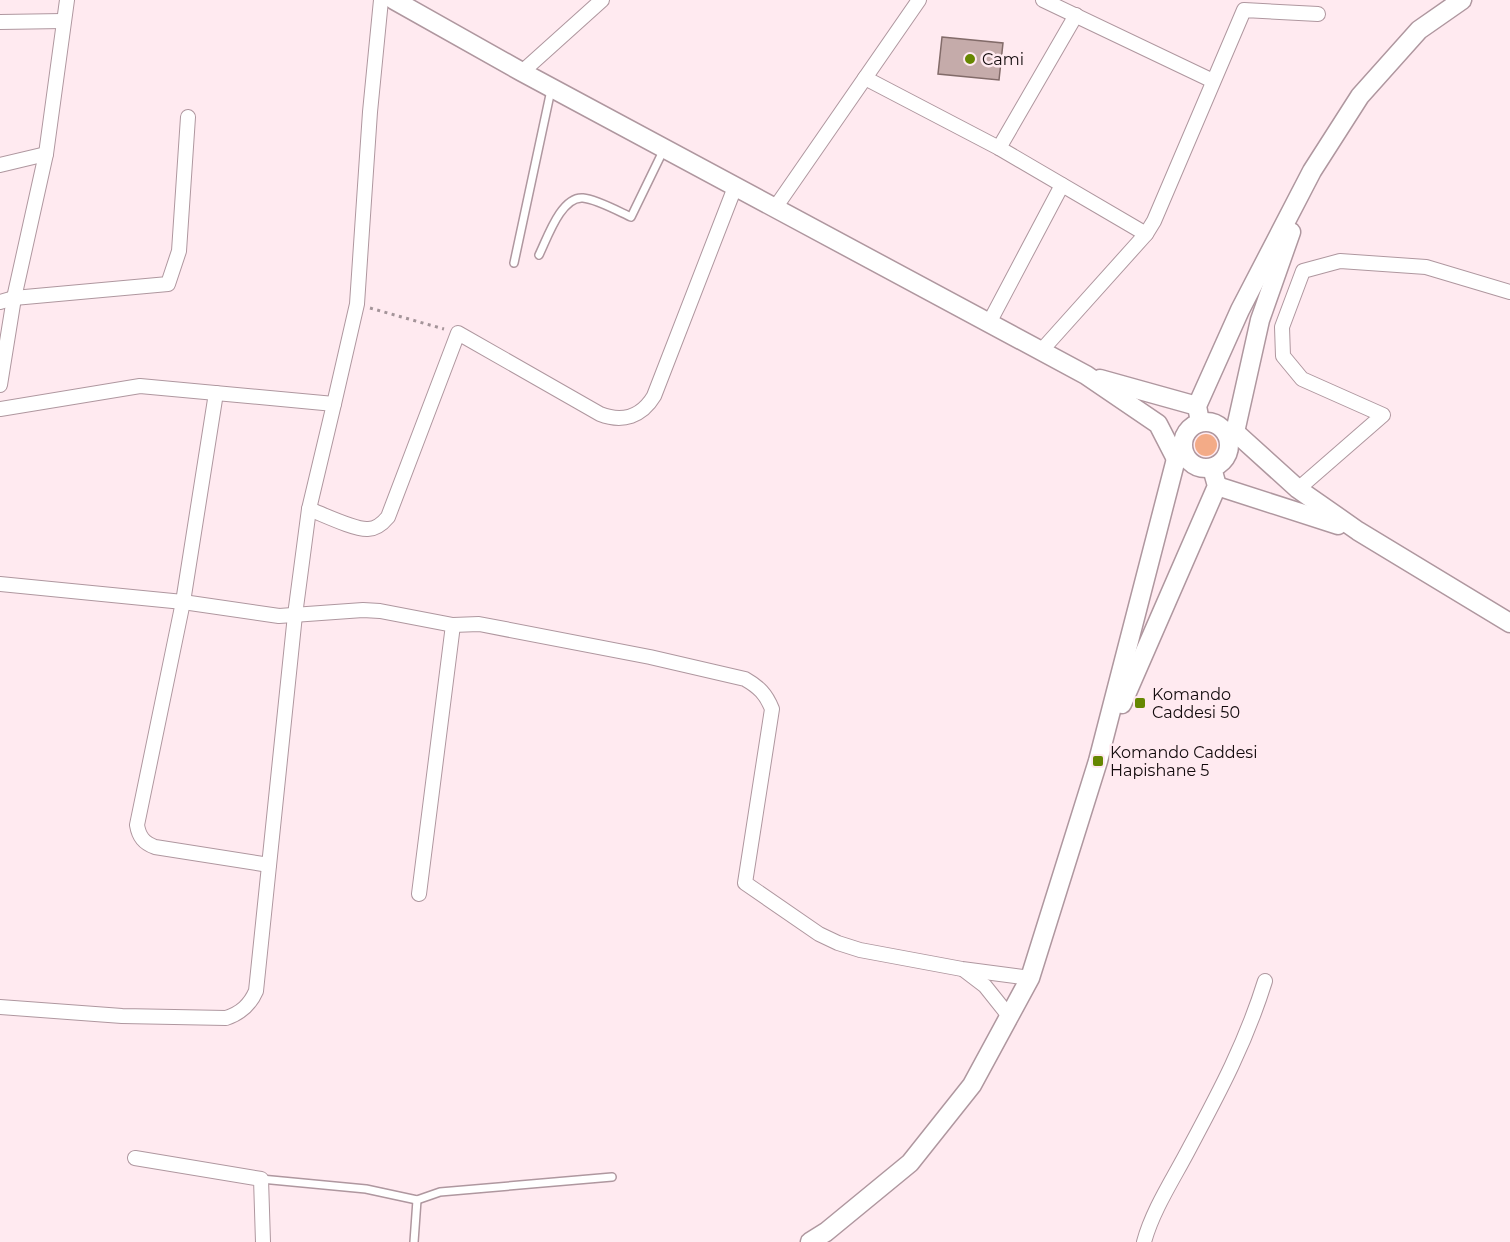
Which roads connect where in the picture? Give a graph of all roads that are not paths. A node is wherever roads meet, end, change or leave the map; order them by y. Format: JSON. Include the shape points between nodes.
{"nodes":[{"id":1,"x":67,"y":0,"type":"edge"},
{"id":2,"x":381,"y":0,"type":"edge"},
{"id":3,"x":394,"y":0,"type":"edge"},
{"id":4,"x":602,"y":0,"type":"edge"},
{"id":5,"x":919,"y":0,"type":"edge"},
{"id":6,"x":1043,"y":0,"type":"edge"},
{"id":7,"x":1462,"y":0,"type":"edge"},
{"id":8,"x":1318,"y":14,"type":"dead end"},
{"id":9,"x":1076,"y":15,"type":"junction"},
{"id":10,"x":63,"y":21,"type":"junction"},
{"id":11,"x":0,"y":22,"type":"edge"},
{"id":12,"x":522,"y":72,"type":"junction"},
{"id":13,"x":865,"y":78,"type":"junction"},
{"id":14,"x":1213,"y":81,"type":"junction"},
{"id":15,"x":551,"y":88,"type":"junction"},
{"id":16,"x":188,"y":117,"type":"dead end"},
{"id":17,"x":999,"y":148,"type":"junction"},
{"id":18,"x":664,"y":149,"type":"junction"},
{"id":19,"x":46,"y":154,"type":"junction"},
{"id":20,"x":0,"y":165,"type":"edge"},
{"id":21,"x":1312,"y":171,"type":"junction"},
{"id":22,"x":1062,"y":185,"type":"junction"},
{"id":23,"x":735,"y":187,"type":"junction"},
{"id":24,"x":775,"y":208,"type":"junction"},
{"id":25,"x":1146,"y":234,"type":"junction"},
{"id":26,"x":539,"y":255,"type":"dead end"},
{"id":27,"x":514,"y":263,"type":"dead end"},
{"id":28,"x":1510,"y":292,"type":"edge"},
{"id":29,"x":7,"y":300,"type":"edge"},
{"id":30,"x":989,"y":323,"type":"junction"},
{"id":31,"x":1041,"y":351,"type":"junction"},
{"id":32,"x":1086,"y":375,"type":"junction"},
{"id":33,"x":0,"y":385,"type":"edge"},
{"id":34,"x":216,"y":393,"type":"junction"},
{"id":35,"x":334,"y":404,"type":"junction"},
{"id":36,"x":0,"y":409,"type":"edge"},
{"id":37,"x":1198,"y":414,"type":"junction"},
{"id":38,"x":1231,"y":434,"type":"junction"},
{"id":39,"x":1180,"y":455,"type":"junction"},
{"id":40,"x":1215,"y":477,"type":"junction"},
{"id":41,"x":1298,"y":489,"type":"junction"},
{"id":42,"x":309,"y":509,"type":"junction"},
{"id":43,"x":1358,"y":531,"type":"junction"},
{"id":44,"x":0,"y":584,"type":"edge"},
{"id":45,"x":183,"y":602,"type":"junction"},
{"id":46,"x":295,"y":615,"type":"junction"},
{"id":47,"x":1510,"y":623,"type":"edge"},
{"id":48,"x":453,"y":626,"type":"junction"},
{"id":49,"x":1098,"y":761,"type":"junction"},
{"id":50,"x":269,"y":866,"type":"junction"},
{"id":51,"x":419,"y":894,"type":"dead end"},
{"id":52,"x":962,"y":969,"type":"junction"},
{"id":53,"x":1030,"y":978,"type":"junction"},
{"id":54,"x":1265,"y":981,"type":"dead end"},
{"id":55,"x":0,"y":1007,"type":"edge"},
{"id":56,"x":1009,"y":1016,"type":"junction"},
{"id":57,"x":135,"y":1158,"type":"dead end"},
{"id":58,"x":612,"y":1178,"type":"dead end"},
{"id":59,"x":261,"y":1179,"type":"junction"},
{"id":60,"x":417,"y":1200,"type":"junction"},
{"id":61,"x":263,"y":1242,"type":"edge"},
{"id":62,"x":414,"y":1242,"type":"edge"},
{"id":63,"x":810,"y":1242,"type":"edge"},
{"id":64,"x":1144,"y":1242,"type":"edge"}],
"edges":[{"from":1,"to":10,"type":"street"},
{"from":2,"to":35,"type":"street","via":[[357,304]]},
{"from":3,"to":12,"type":"street"},
{"from":4,"to":12,"type":"street"},
{"from":5,"to":13,"type":"street"},
{"from":6,"to":9,"type":"street"},
{"from":7,"to":21,"type":"street","via":[[1419,30],[1360,96]]},
{"from":8,"to":14,"type":"street","via":[[1244,10]]},
{"from":9,"to":14,"type":"street"},
{"from":9,"to":17,"type":"street"},
{"from":10,"to":11,"type":"street"},
{"from":10,"to":19,"type":"street"},
{"from":12,"to":15,"type":"street"},
{"from":13,"to":17,"type":"street"},
{"from":13,"to":24,"type":"street"},
{"from":14,"to":25,"type":"street"},
{"from":15,"to":18,"type":"street"},
{"from":15,"to":27,"type":"lane"},
{"from":16,"to":29,"type":"street","via":[[179,251],[168,284]]},
{"from":17,"to":22,"type":"street"},
{"from":18,"to":23,"type":"street"},
{"from":18,"to":26,"type":"lane","via":[[631,217],[584,198],[571,200],[561,211]]},
{"from":19,"to":20,"type":"street"},
{"from":19,"to":29,"type":"street"},
{"from":21,"to":37,"type":"street","via":[[1240,310]]},
{"from":21,"to":38,"type":"street","via":[[1260,320]]},
{"from":22,"to":25,"type":"street"},
{"from":22,"to":30,"type":"street"},
{"from":23,"to":24,"type":"street"},
{"from":23,"to":42,"type":"street","via":[[654,396],[640,413],[621,419],[600,414],[458,333],[383,523],[376,528],[361,528]]},
{"from":24,"to":30,"type":"street"},
{"from":25,"to":31,"type":"street"},
{"from":28,"to":41,"type":"street","via":[[1426,267],[1340,261],[1303,271],[1282,327],[1282,356],[1302,379],[1383,415]]},
{"from":29,"to":33,"type":"street"},
{"from":30,"to":31,"type":"street"},
{"from":31,"to":32,"type":"street"},
{"from":32,"to":37,"type":"street"},
{"from":32,"to":39,"type":"street","via":[[1158,424]]},
{"from":34,"to":35,"type":"street"},
{"from":34,"to":36,"type":"street","via":[[140,386]]},
{"from":34,"to":45,"type":"street"},
{"from":35,"to":42,"type":"street"},
{"from":37,"to":38,"type":"street"},
{"from":37,"to":39,"type":"street","via":[[1184,437]]},
{"from":38,"to":40,"type":"street","via":[[1228,454]]},
{"from":38,"to":41,"type":"street"},
{"from":39,"to":40,"type":"street"},
{"from":39,"to":49,"type":"street"},
{"from":40,"to":43,"type":"street"},
{"from":40,"to":49,"type":"street"},
{"from":41,"to":43,"type":"street"},
{"from":42,"to":46,"type":"street"},
{"from":43,"to":47,"type":"street"},
{"from":44,"to":45,"type":"street"},
{"from":45,"to":46,"type":"street"},
{"from":45,"to":50,"type":"street","via":[[137,825],[139,833],[155,847]]},
{"from":46,"to":48,"type":"street","via":[[380,611]]},
{"from":46,"to":50,"type":"street"},
{"from":48,"to":51,"type":"street"},
{"from":48,"to":52,"type":"street","via":[[479,624],[650,657],[745,679],[759,687],[772,709],[745,883],[838,943]]},
{"from":49,"to":53,"type":"street"},
{"from":50,"to":55,"type":"street","via":[[256,991],[236,1015],[122,1016]]},
{"from":52,"to":53,"type":"street"},
{"from":52,"to":56,"type":"street","via":[[984,986]]},
{"from":53,"to":56,"type":"street"},
{"from":54,"to":64,"type":"street","via":[[1232,1070],[1157,1209]]},
{"from":56,"to":63,"type":"street","via":[[972,1085],[910,1163]]},
{"from":57,"to":59,"type":"street"},
{"from":58,"to":60,"type":"lane","via":[[440,1192]]},
{"from":59,"to":60,"type":"lane","via":[[366,1189]]},
{"from":59,"to":61,"type":"street"},
{"from":60,"to":62,"type":"lane"}]}
